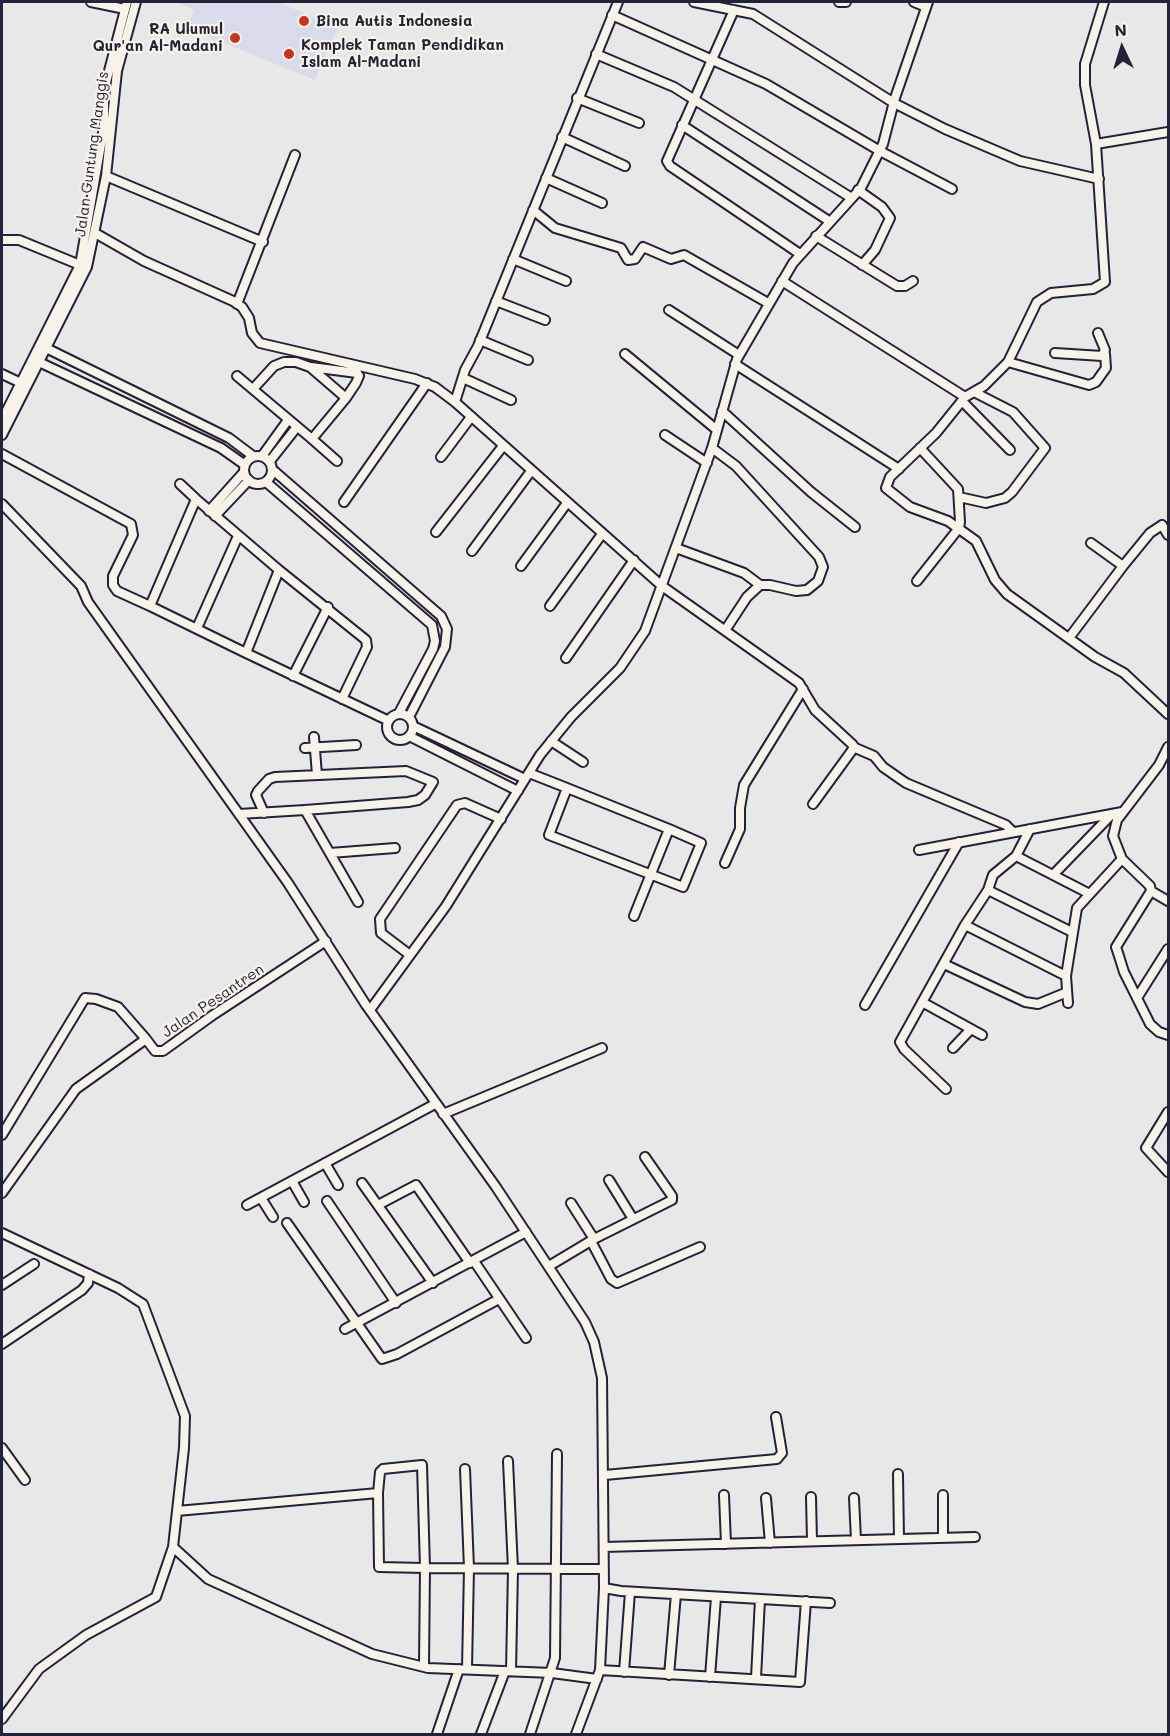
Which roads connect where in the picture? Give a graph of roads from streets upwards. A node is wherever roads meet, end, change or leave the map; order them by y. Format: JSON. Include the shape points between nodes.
{"nodes":[{"id":1,"x":91,"y":2,"type":"edge"},
{"id":2,"x":136,"y":2,"type":"edge"},
{"id":3,"x":618,"y":2,"type":"edge"},
{"id":4,"x":693,"y":2,"type":"edge"},
{"id":5,"x":839,"y":2,"type":"edge"},
{"id":6,"x":846,"y":2,"type":"edge"},
{"id":7,"x":914,"y":2,"type":"edge"},
{"id":8,"x":1104,"y":2,"type":"edge"},
{"id":9,"x":927,"y":4,"type":"edge"},
{"id":10,"x":126,"y":5,"type":"edge"},
{"id":11,"x":734,"y":10,"type":"junction"},
{"id":12,"x":612,"y":15,"type":"junction"},
{"id":13,"x":596,"y":54,"type":"junction"},
{"id":14,"x":714,"y":58,"type":"junction"},
{"id":15,"x":577,"y":98,"type":"junction"},
{"id":16,"x":695,"y":99,"type":"junction"},
{"id":17,"x":894,"y":103,"type":"junction"},
{"id":18,"x":639,"y":123,"type":"dead end"},
{"id":19,"x":682,"y":125,"type":"junction"},
{"id":20,"x":1168,"y":132,"type":"edge"},
{"id":21,"x":562,"y":138,"type":"junction"},
{"id":22,"x":1096,"y":144,"type":"junction"},
{"id":23,"x":880,"y":151,"type":"junction"},
{"id":24,"x":295,"y":155,"type":"dead end"},
{"id":25,"x":625,"y":166,"type":"dead end"},
{"id":26,"x":106,"y":176,"type":"junction"},
{"id":27,"x":546,"y":178,"type":"junction"},
{"id":28,"x":1099,"y":179,"type":"junction"},
{"id":29,"x":952,"y":189,"type":"dead end"},
{"id":30,"x":858,"y":190,"type":"junction"},
{"id":31,"x":850,"y":197,"type":"junction"},
{"id":32,"x":602,"y":203,"type":"dead end"},
{"id":33,"x":533,"y":210,"type":"junction"},
{"id":34,"x":830,"y":220,"type":"junction"},
{"id":35,"x":95,"y":233,"type":"junction"},
{"id":36,"x":816,"y":236,"type":"junction"},
{"id":37,"x":2,"y":240,"type":"edge"},
{"id":38,"x":263,"y":242,"type":"junction"},
{"id":39,"x":800,"y":254,"type":"junction"},
{"id":40,"x":513,"y":259,"type":"junction"},
{"id":41,"x":80,"y":265,"type":"junction"},
{"id":42,"x":862,"y":265,"type":"junction"},
{"id":43,"x":566,"y":280,"type":"dead end"},
{"id":44,"x":782,"y":281,"type":"junction"},
{"id":45,"x":913,"y":281,"type":"dead end"},
{"id":46,"x":496,"y":301,"type":"junction"},
{"id":47,"x":768,"y":303,"type":"junction"},
{"id":48,"x":237,"y":304,"type":"junction"},
{"id":49,"x":669,"y":310,"type":"dead end"},
{"id":50,"x":545,"y":320,"type":"dead end"},
{"id":51,"x":1098,"y":333,"type":"dead end"},
{"id":52,"x":480,"y":340,"type":"junction"},
{"id":53,"x":46,"y":348,"type":"junction"},
{"id":54,"x":1055,"y":353,"type":"dead end"},
{"id":55,"x":626,"y":354,"type":"dead end"},
{"id":56,"x":1105,"y":354,"type":"junction"},
{"id":57,"x":739,"y":355,"type":"junction"},
{"id":58,"x":528,"y":360,"type":"dead end"},
{"id":59,"x":39,"y":362,"type":"junction"},
{"id":60,"x":1008,"y":362,"type":"junction"},
{"id":61,"x":735,"y":364,"type":"junction"},
{"id":62,"x":310,"y":367,"type":"junction"},
{"id":63,"x":2,"y":374,"type":"edge"},
{"id":64,"x":237,"y":376,"type":"dead end"},
{"id":65,"x":463,"y":378,"type":"junction"},
{"id":66,"x":21,"y":383,"type":"junction"},
{"id":67,"x":427,"y":383,"type":"junction"},
{"id":68,"x":253,"y":389,"type":"junction"},
{"id":69,"x":974,"y":392,"type":"junction"},
{"id":70,"x":346,"y":398,"type":"junction"},
{"id":71,"x":963,"y":399,"type":"junction"},
{"id":72,"x":511,"y":400,"type":"dead end"},
{"id":73,"x":455,"y":402,"type":"junction"},
{"id":74,"x":722,"y":411,"type":"junction"},
{"id":75,"x":471,"y":417,"type":"junction"},
{"id":76,"x":2,"y":420,"type":"edge"},
{"id":77,"x":288,"y":420,"type":"junction"},
{"id":78,"x":296,"y":428,"type":"junction"},
{"id":79,"x":717,"y":430,"type":"junction"},
{"id":80,"x":2,"y":435,"type":"edge"},
{"id":81,"x":665,"y":435,"type":"dead end"},
{"id":82,"x":312,"y":440,"type":"junction"},
{"id":83,"x":503,"y":446,"type":"junction"},
{"id":84,"x":712,"y":448,"type":"junction"},
{"id":85,"x":920,"y":448,"type":"junction"},
{"id":86,"x":1010,"y":450,"type":"dead end"},
{"id":87,"x":2,"y":454,"type":"edge"},
{"id":88,"x":253,"y":456,"type":"junction"},
{"id":89,"x":262,"y":456,"type":"junction"},
{"id":90,"x":441,"y":457,"type":"dead end"},
{"id":91,"x":270,"y":461,"type":"junction"},
{"id":92,"x":337,"y":461,"type":"dead end"},
{"id":93,"x":706,"y":464,"type":"junction"},
{"id":94,"x":244,"y":468,"type":"junction"},
{"id":95,"x":899,"y":469,"type":"junction"},
{"id":96,"x":273,"y":470,"type":"junction"},
{"id":97,"x":531,"y":471,"type":"junction"},
{"id":98,"x":249,"y":480,"type":"junction"},
{"id":99,"x":266,"y":482,"type":"junction"},
{"id":100,"x":180,"y":484,"type":"dead end"},
{"id":101,"x":959,"y":497,"type":"junction"},
{"id":102,"x":196,"y":499,"type":"junction"},
{"id":103,"x":344,"y":502,"type":"dead end"},
{"id":104,"x":567,"y":503,"type":"junction"},
{"id":105,"x":2,"y":504,"type":"edge"},
{"id":106,"x":212,"y":514,"type":"junction"},
{"id":107,"x":855,"y":527,"type":"dead end"},
{"id":108,"x":959,"y":528,"type":"junction"},
{"id":109,"x":436,"y":532,"type":"dead end"},
{"id":110,"x":602,"y":534,"type":"junction"},
{"id":111,"x":1168,"y":535,"type":"edge"},
{"id":112,"x":238,"y":536,"type":"junction"},
{"id":113,"x":1091,"y":543,"type":"dead end"},
{"id":114,"x":676,"y":548,"type":"junction"},
{"id":115,"x":472,"y":551,"type":"dead end"},
{"id":116,"x":634,"y":561,"type":"junction"},
{"id":117,"x":521,"y":566,"type":"dead end"},
{"id":118,"x":1123,"y":566,"type":"junction"},
{"id":119,"x":279,"y":570,"type":"junction"},
{"id":120,"x":917,"y":581,"type":"dead end"},
{"id":121,"x":760,"y":585,"type":"junction"},
{"id":122,"x":662,"y":586,"type":"junction"},
{"id":123,"x":150,"y":606,"type":"junction"},
{"id":124,"x":550,"y":606,"type":"dead end"},
{"id":125,"x":328,"y":608,"type":"junction"},
{"id":126,"x":197,"y":628,"type":"junction"},
{"id":127,"x":726,"y":629,"type":"junction"},
{"id":128,"x":1069,"y":638,"type":"junction"},
{"id":129,"x":246,"y":653,"type":"junction"},
{"id":130,"x":566,"y":658,"type":"dead end"},
{"id":131,"x":422,"y":670,"type":"junction"},
{"id":132,"x":431,"y":674,"type":"junction"},
{"id":133,"x":293,"y":676,"type":"junction"},
{"id":134,"x":803,"y":689,"type":"junction"},
{"id":135,"x":342,"y":699,"type":"junction"},
{"id":136,"x":399,"y":713,"type":"junction"},
{"id":137,"x":1168,"y":714,"type":"edge"},
{"id":138,"x":409,"y":717,"type":"junction"},
{"id":139,"x":387,"y":720,"type":"junction"},
{"id":140,"x":413,"y":726,"type":"junction"},
{"id":141,"x":409,"y":736,"type":"junction"},
{"id":142,"x":314,"y":737,"type":"dead end"},
{"id":143,"x":551,"y":741,"type":"junction"},
{"id":144,"x":356,"y":745,"type":"dead end"},
{"id":145,"x":315,"y":747,"type":"junction"},
{"id":146,"x":853,"y":747,"type":"junction"},
{"id":147,"x":1168,"y":747,"type":"edge"},
{"id":148,"x":305,"y":748,"type":"dead end"},
{"id":149,"x":460,"y":748,"type":"junction"},
{"id":150,"x":456,"y":759,"type":"junction"},
{"id":151,"x":583,"y":762,"type":"dead end"},
{"id":152,"x":318,"y":775,"type":"junction"},
{"id":153,"x":527,"y":776,"type":"junction"},
{"id":154,"x":567,"y":788,"type":"junction"},
{"id":155,"x":518,"y":791,"type":"junction"},
{"id":156,"x":813,"y":804,"type":"dead end"},
{"id":157,"x":305,"y":810,"type":"junction"},
{"id":158,"x":1122,"y":812,"type":"junction"},
{"id":159,"x":264,"y":813,"type":"junction"},
{"id":160,"x":239,"y":814,"type":"junction"},
{"id":161,"x":1112,"y":814,"type":"junction"},
{"id":162,"x":501,"y":819,"type":"junction"},
{"id":163,"x":669,"y":829,"type":"junction"},
{"id":164,"x":1030,"y":829,"type":"junction"},
{"id":165,"x":1013,"y":832,"type":"junction"},
{"id":166,"x":959,"y":842,"type":"junction"},
{"id":167,"x":395,"y":848,"type":"dead end"},
{"id":168,"x":919,"y":850,"type":"dead end"},
{"id":169,"x":330,"y":853,"type":"junction"},
{"id":170,"x":1016,"y":856,"type":"junction"},
{"id":171,"x":1122,"y":860,"type":"junction"},
{"id":172,"x":725,"y":863,"type":"dead end"},
{"id":173,"x":651,"y":875,"type":"junction"},
{"id":174,"x":1053,"y":875,"type":"junction"},
{"id":175,"x":988,"y":890,"type":"junction"},
{"id":176,"x":1151,"y":891,"type":"junction"},
{"id":177,"x":1088,"y":894,"type":"junction"},
{"id":178,"x":1168,"y":901,"type":"edge"},
{"id":179,"x":358,"y":902,"type":"dead end"},
{"id":180,"x":634,"y":916,"type":"dead end"},
{"id":181,"x":965,"y":925,"type":"junction"},
{"id":182,"x":1072,"y":932,"type":"junction"},
{"id":183,"x":326,"y":941,"type":"junction"},
{"id":184,"x":1168,"y":949,"type":"edge"},
{"id":185,"x":410,"y":955,"type":"junction"},
{"id":186,"x":944,"y":964,"type":"junction"},
{"id":187,"x":1066,"y":976,"type":"junction"},
{"id":188,"x":1065,"y":993,"type":"junction"},
{"id":189,"x":1137,"y":998,"type":"junction"},
{"id":190,"x":922,"y":1002,"type":"junction"},
{"id":191,"x":1068,"y":1003,"type":"dead end"},
{"id":192,"x":865,"y":1005,"type":"dead end"},
{"id":193,"x":370,"y":1010,"type":"junction"},
{"id":194,"x":971,"y":1029,"type":"junction"},
{"id":195,"x":982,"y":1035,"type":"dead end"},
{"id":196,"x":1168,"y":1035,"type":"edge"},
{"id":197,"x":146,"y":1039,"type":"junction"},
{"id":198,"x":602,"y":1048,"type":"dead end"},
{"id":199,"x":953,"y":1048,"type":"dead end"},
{"id":200,"x":946,"y":1089,"type":"dead end"},
{"id":201,"x":435,"y":1104,"type":"junction"},
{"id":202,"x":1168,"y":1112,"type":"edge"},
{"id":203,"x":443,"y":1114,"type":"junction"},
{"id":204,"x":2,"y":1135,"type":"edge"},
{"id":205,"x":645,"y":1157,"type":"dead end"},
{"id":206,"x":325,"y":1163,"type":"junction"},
{"id":207,"x":1168,"y":1172,"type":"edge"},
{"id":208,"x":609,"y":1180,"type":"dead end"},
{"id":209,"x":292,"y":1181,"type":"junction"},
{"id":210,"x":362,"y":1183,"type":"dead end"},
{"id":211,"x":338,"y":1185,"type":"dead end"},
{"id":212,"x":2,"y":1193,"type":"edge"},
{"id":213,"x":261,"y":1197,"type":"junction"},
{"id":214,"x":327,"y":1201,"type":"dead end"},
{"id":215,"x":304,"y":1202,"type":"dead end"},
{"id":216,"x":571,"y":1203,"type":"dead end"},
{"id":217,"x":247,"y":1205,"type":"dead end"},
{"id":218,"x":378,"y":1205,"type":"junction"},
{"id":219,"x":273,"y":1217,"type":"dead end"},
{"id":220,"x":633,"y":1220,"type":"junction"},
{"id":221,"x":287,"y":1223,"type":"dead end"},
{"id":222,"x":526,"y":1232,"type":"junction"},
{"id":223,"x":2,"y":1233,"type":"edge"},
{"id":224,"x":592,"y":1240,"type":"junction"},
{"id":225,"x":700,"y":1247,"type":"dead end"},
{"id":226,"x":472,"y":1262,"type":"junction"},
{"id":227,"x":34,"y":1264,"type":"dead end"},
{"id":228,"x":549,"y":1266,"type":"junction"},
{"id":229,"x":89,"y":1274,"type":"junction"},
{"id":230,"x":433,"y":1283,"type":"junction"},
{"id":231,"x":2,"y":1285,"type":"edge"},
{"id":232,"x":499,"y":1299,"type":"junction"},
{"id":233,"x":396,"y":1303,"type":"junction"},
{"id":234,"x":356,"y":1324,"type":"junction"},
{"id":235,"x":345,"y":1329,"type":"dead end"},
{"id":236,"x":526,"y":1338,"type":"dead end"},
{"id":237,"x":2,"y":1342,"type":"edge"},
{"id":238,"x":776,"y":1417,"type":"dead end"},
{"id":239,"x":2,"y":1448,"type":"edge"},
{"id":240,"x":557,"y":1454,"type":"dead end"},
{"id":241,"x":508,"y":1461,"type":"dead end"},
{"id":242,"x":465,"y":1469,"type":"dead end"},
{"id":243,"x":898,"y":1473,"type":"dead end"},
{"id":244,"x":605,"y":1475,"type":"junction"},
{"id":245,"x":25,"y":1480,"type":"dead end"},
{"id":246,"x":378,"y":1493,"type":"junction"},
{"id":247,"x":724,"y":1495,"type":"dead end"},
{"id":248,"x":943,"y":1495,"type":"dead end"},
{"id":249,"x":811,"y":1497,"type":"dead end"},
{"id":250,"x":766,"y":1498,"type":"dead end"},
{"id":251,"x":854,"y":1498,"type":"dead end"},
{"id":252,"x":177,"y":1511,"type":"junction"},
{"id":253,"x":975,"y":1537,"type":"dead end"},
{"id":254,"x":943,"y":1538,"type":"junction"},
{"id":255,"x":899,"y":1539,"type":"junction"},
{"id":256,"x":856,"y":1540,"type":"junction"},
{"id":257,"x":812,"y":1541,"type":"junction"},
{"id":258,"x":770,"y":1543,"type":"junction"},
{"id":259,"x":726,"y":1544,"type":"junction"},
{"id":260,"x":173,"y":1547,"type":"junction"},
{"id":261,"x":604,"y":1547,"type":"junction"},
{"id":262,"x":425,"y":1568,"type":"junction"},
{"id":263,"x":468,"y":1568,"type":"junction"},
{"id":264,"x":513,"y":1569,"type":"junction"},
{"id":265,"x":557,"y":1569,"type":"junction"},
{"id":266,"x":604,"y":1569,"type":"junction"},
{"id":267,"x":604,"y":1588,"type":"junction"},
{"id":268,"x":630,"y":1592,"type":"junction"},
{"id":269,"x":676,"y":1594,"type":"junction"},
{"id":270,"x":716,"y":1597,"type":"junction"},
{"id":271,"x":760,"y":1599,"type":"junction"},
{"id":272,"x":806,"y":1601,"type":"junction"},
{"id":273,"x":830,"y":1603,"type":"dead end"},
{"id":274,"x":424,"y":1665,"type":"junction"},
{"id":275,"x":463,"y":1669,"type":"junction"},
{"id":276,"x":508,"y":1671,"type":"junction"},
{"id":277,"x":600,"y":1671,"type":"junction"},
{"id":278,"x":624,"y":1672,"type":"junction"},
{"id":279,"x":552,"y":1673,"type":"junction"},
{"id":280,"x":669,"y":1675,"type":"junction"},
{"id":281,"x":710,"y":1677,"type":"junction"},
{"id":282,"x":756,"y":1678,"type":"junction"},
{"id":283,"x":597,"y":1679,"type":"junction"},
{"id":284,"x":2,"y":1719,"type":"edge"},
{"id":285,"x":437,"y":1734,"type":"edge"},
{"id":286,"x":481,"y":1734,"type":"edge"},
{"id":287,"x":530,"y":1734,"type":"edge"},
{"id":288,"x":576,"y":1734,"type":"edge"}],
"edges":[{"from":1,"to":10,"type":"street"},
{"from":2,"to":26,"type":"street","name":"Jalan Guntung Manggis","via":[[117,70]]},
{"from":3,"to":12,"type":"street"},
{"from":4,"to":11,"type":"street"},
{"from":5,"to":6,"type":"street"},
{"from":7,"to":9,"type":"street"},
{"from":8,"to":22,"type":"street","via":[[1085,64]]},
{"from":9,"to":17,"type":"street"},
{"from":10,"to":41,"type":"street","name":"Jalan Guntung Manggis","via":[[104,90],[104,127]]},
{"from":11,"to":14,"type":"street"},
{"from":11,"to":17,"type":"street","via":[[753,14]]},
{"from":12,"to":13,"type":"street"},
{"from":12,"to":14,"type":"street"},
{"from":13,"to":15,"type":"street"},
{"from":13,"to":16,"type":"street"},
{"from":14,"to":16,"type":"street"},
{"from":14,"to":23,"type":"street"},
{"from":15,"to":18,"type":"street"},
{"from":15,"to":21,"type":"street"},
{"from":16,"to":19,"type":"street"},
{"from":16,"to":31,"type":"street"},
{"from":17,"to":23,"type":"street"},
{"from":17,"to":28,"type":"street","via":[[1020,161]]},
{"from":19,"to":34,"type":"street"},
{"from":19,"to":39,"type":"street","via":[[666,158],[670,166]]},
{"from":20,"to":22,"type":"street"},
{"from":21,"to":25,"type":"street"},
{"from":21,"to":27,"type":"street"},
{"from":22,"to":28,"type":"street"},
{"from":23,"to":29,"type":"street"},
{"from":23,"to":30,"type":"street"},
{"from":24,"to":38,"type":"street"},
{"from":26,"to":35,"type":"street","name":"Jalan Guntung Manggis"},
{"from":26,"to":38,"type":"street"},
{"from":27,"to":32,"type":"street"},
{"from":27,"to":33,"type":"street"},
{"from":28,"to":60,"type":"street","via":[[1105,282],[1098,288],[1043,296]]},
{"from":30,"to":31,"type":"street"},
{"from":30,"to":42,"type":"street","via":[[889,213],[890,218],[875,250]]},
{"from":31,"to":34,"type":"street"},
{"from":33,"to":40,"type":"street"},
{"from":33,"to":47,"type":"street","via":[[555,228],[621,248],[628,260],[635,259],[643,247],[671,259],[684,255]]},
{"from":34,"to":36,"type":"street"},
{"from":35,"to":48,"type":"street","via":[[144,261]]},
{"from":35,"to":53,"type":"street","name":"Jalan Guntung Manggis","via":[[81,282]]},
{"from":36,"to":39,"type":"street"},
{"from":36,"to":42,"type":"street"},
{"from":37,"to":41,"type":"street","via":[[19,240]]},
{"from":38,"to":48,"type":"street"},
{"from":39,"to":44,"type":"street"},
{"from":40,"to":43,"type":"street"},
{"from":40,"to":46,"type":"street"},
{"from":41,"to":66,"type":"street","name":"Jalan Guntung Manggis"},
{"from":42,"to":45,"type":"street","via":[[897,286]]},
{"from":44,"to":47,"type":"street"},
{"from":44,"to":71,"type":"street"},
{"from":46,"to":50,"type":"street"},
{"from":46,"to":52,"type":"street"},
{"from":47,"to":57,"type":"street"},
{"from":48,"to":67,"type":"street","via":[[249,318],[252,333],[260,343]]},
{"from":49,"to":57,"type":"street"},
{"from":51,"to":56,"type":"street"},
{"from":52,"to":58,"type":"street"},
{"from":52,"to":65,"type":"street"},
{"from":53,"to":59,"type":"street","name":"Jalan Guntung Manggis"},
{"from":53,"to":88,"type":"street","via":[[229,438]]},
{"from":54,"to":56,"type":"street","via":[[1097,357]]},
{"from":55,"to":79,"type":"street"},
{"from":56,"to":60,"type":"street","via":[[1106,368],[1089,385]]},
{"from":57,"to":61,"type":"street"},
{"from":59,"to":80,"type":"street","name":"Jalan Guntung Manggis"},
{"from":59,"to":94,"type":"street","via":[[221,448]]},
{"from":60,"to":69,"type":"street"},
{"from":61,"to":74,"type":"street"},
{"from":61,"to":95,"type":"street"},
{"from":62,"to":68,"type":"street","via":[[284,362],[274,366]]},
{"from":62,"to":70,"type":"street"},
{"from":62,"to":70,"type":"street","via":[[357,373],[357,383]]},
{"from":63,"to":66,"type":"street"},
{"from":64,"to":68,"type":"street"},
{"from":65,"to":72,"type":"street"},
{"from":65,"to":73,"type":"street"},
{"from":66,"to":76,"type":"street","name":"Jalan Guntung Manggis"},
{"from":67,"to":73,"type":"street"},
{"from":67,"to":103,"type":"street"},
{"from":68,"to":77,"type":"street"},
{"from":69,"to":71,"type":"street"},
{"from":69,"to":101,"type":"street","via":[[1013,412],[1045,447],[1005,498],[986,503]]},
{"from":70,"to":82,"type":"street"},
{"from":71,"to":85,"type":"street"},
{"from":71,"to":86,"type":"street"},
{"from":73,"to":75,"type":"street"},
{"from":74,"to":79,"type":"street"},
{"from":74,"to":107,"type":"street"},
{"from":75,"to":83,"type":"street"},
{"from":75,"to":90,"type":"street"},
{"from":77,"to":78,"type":"street"},
{"from":77,"to":89,"type":"street"},
{"from":78,"to":82,"type":"street"},
{"from":78,"to":91,"type":"street"},
{"from":79,"to":84,"type":"street"},
{"from":81,"to":93,"type":"street"},
{"from":82,"to":92,"type":"street"},
{"from":83,"to":97,"type":"street"},
{"from":83,"to":109,"type":"street"},
{"from":84,"to":93,"type":"street"},
{"from":84,"to":121,"type":"street","via":[[736,466],[819,557],[823,567],[818,580],[807,590]]},
{"from":85,"to":95,"type":"street"},
{"from":85,"to":101,"type":"street","via":[[954,484]]},
{"from":87,"to":123,"type":"street","via":[[131,524],[133,535],[113,576],[113,585],[117,591]]},
{"from":88,"to":89,"type":"street"},
{"from":88,"to":94,"type":"street"},
{"from":89,"to":91,"type":"street"},
{"from":91,"to":96,"type":"street"},
{"from":93,"to":114,"type":"street"},
{"from":94,"to":98,"type":"street"},
{"from":94,"to":106,"type":"street"},
{"from":95,"to":108,"type":"street","via":[[888,480],[887,491],[910,507]]},
{"from":96,"to":99,"type":"street"},
{"from":96,"to":132,"type":"street","via":[[441,616],[447,629],[446,642]]},
{"from":97,"to":104,"type":"street"},
{"from":97,"to":115,"type":"street"},
{"from":98,"to":99,"type":"street"},
{"from":98,"to":106,"type":"street"},
{"from":99,"to":131,"type":"street","via":[[429,621],[435,641]]},
{"from":100,"to":102,"type":"street"},
{"from":101,"to":108,"type":"street"},
{"from":102,"to":106,"type":"street"},
{"from":102,"to":123,"type":"street"},
{"from":104,"to":110,"type":"street"},
{"from":104,"to":117,"type":"street"},
{"from":105,"to":160,"type":"street","via":[[81,586],[88,603]]},
{"from":106,"to":112,"type":"street"},
{"from":108,"to":120,"type":"street"},
{"from":108,"to":128,"type":"street","via":[[980,545],[995,580],[1007,594]]},
{"from":110,"to":116,"type":"street"},
{"from":110,"to":124,"type":"street"},
{"from":111,"to":118,"type":"street","via":[[1162,525],[1150,533]]},
{"from":112,"to":119,"type":"street"},
{"from":112,"to":126,"type":"street"},
{"from":113,"to":118,"type":"street"},
{"from":114,"to":121,"type":"street","via":[[744,573]]},
{"from":114,"to":122,"type":"street"},
{"from":116,"to":122,"type":"street"},
{"from":116,"to":130,"type":"street"},
{"from":118,"to":128,"type":"street"},
{"from":119,"to":125,"type":"street"},
{"from":119,"to":129,"type":"street"},
{"from":121,"to":127,"type":"street"},
{"from":122,"to":127,"type":"street"},
{"from":122,"to":143,"type":"street","via":[[645,631],[633,650]]},
{"from":123,"to":126,"type":"street"},
{"from":125,"to":133,"type":"street"},
{"from":125,"to":135,"type":"street","via":[[367,643]]},
{"from":126,"to":129,"type":"street"},
{"from":127,"to":134,"type":"street"},
{"from":128,"to":137,"type":"street","via":[[1124,673]]},
{"from":129,"to":133,"type":"street"},
{"from":131,"to":132,"type":"street"},
{"from":131,"to":136,"type":"street"},
{"from":132,"to":138,"type":"street"},
{"from":133,"to":135,"type":"street"},
{"from":134,"to":146,"type":"street","via":[[814,710]]},
{"from":134,"to":172,"type":"street","via":[[744,785],[740,829]]},
{"from":135,"to":139,"type":"street"},
{"from":136,"to":138,"type":"street"},
{"from":136,"to":139,"type":"street"},
{"from":138,"to":140,"type":"street"},
{"from":139,"to":141,"type":"street","via":[[386,730],[392,738]]},
{"from":140,"to":141,"type":"street"},
{"from":140,"to":149,"type":"street"},
{"from":141,"to":150,"type":"street"},
{"from":142,"to":145,"type":"street"},
{"from":143,"to":151,"type":"street"},
{"from":143,"to":153,"type":"street"},
{"from":144,"to":145,"type":"street"},
{"from":145,"to":148,"type":"street"},
{"from":145,"to":152,"type":"street"},
{"from":146,"to":156,"type":"street"},
{"from":146,"to":165,"type":"street","via":[[874,756],[906,783],[1006,825]]},
{"from":147,"to":158,"type":"street","via":[[1159,765]]},
{"from":149,"to":150,"type":"street"},
{"from":149,"to":153,"type":"street"},
{"from":150,"to":155,"type":"street"},
{"from":152,"to":157,"type":"street","via":[[406,771],[433,783],[418,800]]},
{"from":152,"to":159,"type":"street","via":[[269,779],[256,795]]},
{"from":153,"to":154,"type":"street"},
{"from":153,"to":155,"type":"street"},
{"from":154,"to":163,"type":"street"},
{"from":154,"to":173,"type":"street","via":[[549,834]]},
{"from":155,"to":162,"type":"street"},
{"from":157,"to":159,"type":"street"},
{"from":157,"to":169,"type":"street"},
{"from":158,"to":161,"type":"street"},
{"from":158,"to":171,"type":"street","via":[[1113,832]]},
{"from":159,"to":160,"type":"street"},
{"from":160,"to":183,"type":"street"},
{"from":161,"to":164,"type":"street"},
{"from":161,"to":174,"type":"street"},
{"from":162,"to":185,"type":"street"},
{"from":162,"to":185,"type":"street","via":[[465,803],[458,806],[380,919],[381,933]]},
{"from":163,"to":173,"type":"street"},
{"from":163,"to":173,"type":"street","via":[[701,843],[683,887]]},
{"from":164,"to":165,"type":"street"},
{"from":164,"to":170,"type":"street"},
{"from":165,"to":166,"type":"street"},
{"from":166,"to":168,"type":"street"},
{"from":166,"to":192,"type":"street"},
{"from":167,"to":169,"type":"street"},
{"from":169,"to":179,"type":"street"},
{"from":170,"to":174,"type":"street"},
{"from":170,"to":175,"type":"street","via":[[993,875]]},
{"from":171,"to":176,"type":"street"},
{"from":171,"to":177,"type":"street"},
{"from":173,"to":180,"type":"street"},
{"from":174,"to":177,"type":"street"},
{"from":175,"to":181,"type":"street"},
{"from":175,"to":182,"type":"street"},
{"from":176,"to":178,"type":"street"},
{"from":176,"to":189,"type":"street","via":[[1116,947]]},
{"from":177,"to":182,"type":"street","via":[[1077,908]]},
{"from":181,"to":186,"type":"street"},
{"from":181,"to":187,"type":"street"},
{"from":182,"to":187,"type":"street"},
{"from":183,"to":193,"type":"street"},
{"from":183,"to":197,"type":"street","name":"Jalan Pesantren","via":[[163,1051],[155,1051]]},
{"from":184,"to":189,"type":"street"},
{"from":185,"to":193,"type":"street"},
{"from":186,"to":188,"type":"street","via":[[1025,1002],[1038,1004]]},
{"from":186,"to":190,"type":"street"},
{"from":187,"to":188,"type":"street"},
{"from":188,"to":191,"type":"street"},
{"from":189,"to":196,"type":"street","via":[[1150,1024]]},
{"from":190,"to":194,"type":"street"},
{"from":190,"to":200,"type":"street","via":[[900,1042]]},
{"from":193,"to":201,"type":"street"},
{"from":194,"to":195,"type":"street"},
{"from":194,"to":199,"type":"street"},
{"from":197,"to":204,"type":"street","via":[[118,1007],[85,998]]},
{"from":197,"to":212,"type":"street","name":"Jalan Pesantren","via":[[71,1094]]},
{"from":198,"to":203,"type":"street"},
{"from":201,"to":203,"type":"street"},
{"from":201,"to":206,"type":"street"},
{"from":202,"to":207,"type":"street","via":[[1146,1148]]},
{"from":203,"to":222,"type":"street"},
{"from":205,"to":220,"type":"street","via":[[672,1200]]},
{"from":206,"to":209,"type":"street"},
{"from":206,"to":211,"type":"street"},
{"from":208,"to":220,"type":"street"},
{"from":209,"to":213,"type":"street"},
{"from":209,"to":215,"type":"street"},
{"from":210,"to":218,"type":"street"},
{"from":213,"to":217,"type":"street"},
{"from":213,"to":219,"type":"street"},
{"from":214,"to":233,"type":"street"},
{"from":216,"to":224,"type":"street"},
{"from":218,"to":226,"type":"street","via":[[416,1185]]},
{"from":218,"to":230,"type":"street"},
{"from":220,"to":224,"type":"street"},
{"from":221,"to":234,"type":"street"},
{"from":222,"to":226,"type":"street"},
{"from":222,"to":228,"type":"street"},
{"from":223,"to":229,"type":"street"},
{"from":224,"to":225,"type":"street","via":[[616,1283]]},
{"from":224,"to":228,"type":"street"},
{"from":226,"to":230,"type":"street"},
{"from":226,"to":232,"type":"street"},
{"from":227,"to":231,"type":"street"},
{"from":228,"to":244,"type":"street","via":[[585,1322],[599,1358]]},
{"from":229,"to":237,"type":"street","via":[[82,1290]]},
{"from":229,"to":252,"type":"street","via":[[140,1301],[150,1320],[185,1416]]},
{"from":230,"to":233,"type":"street"},
{"from":232,"to":234,"type":"street","via":[[387,1358],[379,1358]]},
{"from":232,"to":236,"type":"street"},
{"from":233,"to":234,"type":"street"},
{"from":234,"to":235,"type":"street"},
{"from":238,"to":244,"type":"street","via":[[782,1453],[777,1459]]},
{"from":239,"to":245,"type":"street"},
{"from":240,"to":265,"type":"street"},
{"from":241,"to":264,"type":"street"},
{"from":242,"to":263,"type":"street"},
{"from":243,"to":255,"type":"street"},
{"from":244,"to":261,"type":"street"},
{"from":246,"to":252,"type":"street"},
{"from":246,"to":262,"type":"street","via":[[379,1567]]},
{"from":246,"to":262,"type":"street","via":[[383,1469],[422,1465]]},
{"from":247,"to":259,"type":"street"},
{"from":248,"to":254,"type":"street"},
{"from":249,"to":257,"type":"street"},
{"from":250,"to":258,"type":"street"},
{"from":251,"to":256,"type":"street"},
{"from":252,"to":260,"type":"street"},
{"from":253,"to":254,"type":"street"},
{"from":254,"to":255,"type":"street"},
{"from":255,"to":256,"type":"street"},
{"from":256,"to":257,"type":"street"},
{"from":257,"to":258,"type":"street"},
{"from":258,"to":259,"type":"street"},
{"from":259,"to":261,"type":"street"},
{"from":260,"to":274,"type":"street","via":[[208,1579],[298,1622],[372,1654]]},
{"from":260,"to":284,"type":"street","via":[[156,1597],[86,1635],[39,1669]]},
{"from":261,"to":266,"type":"street"},
{"from":262,"to":263,"type":"street"},
{"from":262,"to":274,"type":"street"},
{"from":263,"to":264,"type":"street"},
{"from":263,"to":275,"type":"street"},
{"from":264,"to":265,"type":"street"},
{"from":264,"to":276,"type":"street"},
{"from":265,"to":266,"type":"street"},
{"from":265,"to":279,"type":"street"},
{"from":266,"to":267,"type":"street"},
{"from":267,"to":268,"type":"street"},
{"from":267,"to":277,"type":"street"},
{"from":268,"to":269,"type":"street"},
{"from":268,"to":278,"type":"street"},
{"from":269,"to":270,"type":"street"},
{"from":269,"to":280,"type":"street"},
{"from":270,"to":271,"type":"street"},
{"from":270,"to":281,"type":"street"},
{"from":271,"to":272,"type":"street"},
{"from":271,"to":282,"type":"street"},
{"from":272,"to":273,"type":"street"},
{"from":272,"to":282,"type":"street","via":[[800,1682]]},
{"from":274,"to":275,"type":"street"},
{"from":275,"to":276,"type":"street"},
{"from":275,"to":285,"type":"street"},
{"from":276,"to":279,"type":"street"},
{"from":276,"to":286,"type":"street"},
{"from":277,"to":278,"type":"street"},
{"from":277,"to":283,"type":"street"},
{"from":278,"to":280,"type":"street"},
{"from":279,"to":283,"type":"street"},
{"from":279,"to":287,"type":"street"},
{"from":280,"to":281,"type":"street"},
{"from":281,"to":282,"type":"street"},
{"from":283,"to":288,"type":"street"}]}
